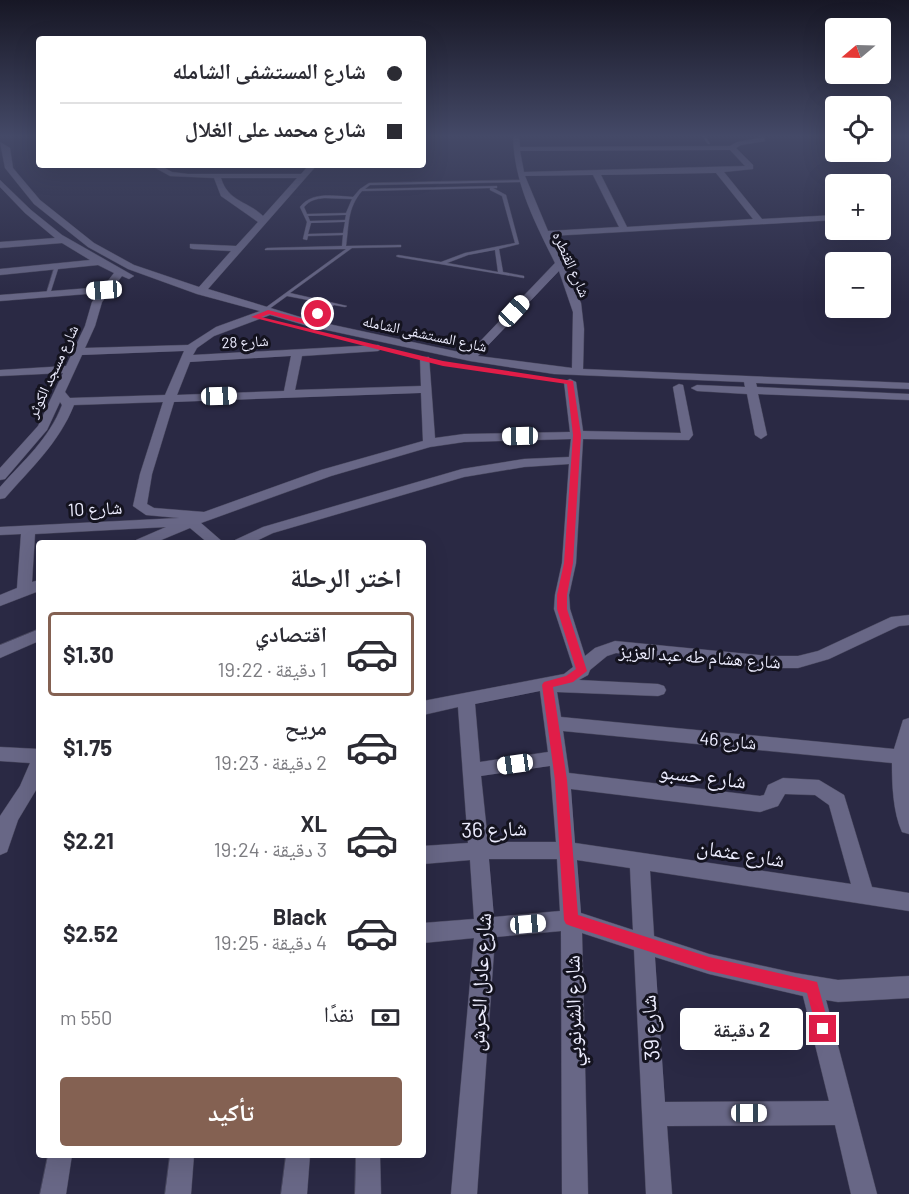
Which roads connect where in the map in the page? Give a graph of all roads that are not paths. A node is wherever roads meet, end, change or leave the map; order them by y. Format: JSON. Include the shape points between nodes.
{"nodes":[{"id":1,"x":359,"y":190,"type":"edge"},
{"id":2,"x":8,"y":191,"type":"edge"},
{"id":3,"x":28,"y":191,"type":"edge"},
{"id":4,"x":221,"y":191,"type":"edge"},
{"id":5,"x":292,"y":191,"type":"edge"},
{"id":6,"x":498,"y":191,"type":"edge"},
{"id":7,"x":527,"y":191,"type":"edge"},
{"id":8,"x":605,"y":191,"type":"edge"},
{"id":9,"x":735,"y":191,"type":"edge"},
{"id":10,"x":352,"y":198,"type":"junction"},
{"id":11,"x":349,"y":214,"type":"junction"},
{"id":12,"x":307,"y":215,"type":"junction"},
{"id":13,"x":825,"y":218,"type":"edge"},
{"id":14,"x":348,"y":221,"type":"junction"},
{"id":15,"x":263,"y":222,"type":"junction"},
{"id":16,"x":309,"y":222,"type":"junction"},
{"id":17,"x":760,"y":222,"type":"junction"},
{"id":18,"x":624,"y":229,"type":"junction"},
{"id":19,"x":346,"y":234,"type":"junction"},
{"id":20,"x":544,"y":234,"type":"junction"},
{"id":21,"x":63,"y":240,"type":"junction"},
{"id":22,"x":0,"y":245,"type":"edge"},
{"id":23,"x":193,"y":246,"type":"dead end"},
{"id":24,"x":399,"y":246,"type":"dead end"},
{"id":25,"x":344,"y":247,"type":"junction"},
{"id":26,"x":351,"y":247,"type":"junction"},
{"id":27,"x":238,"y":249,"type":"junction"},
{"id":28,"x":267,"y":249,"type":"dead end"},
{"id":29,"x":497,"y":249,"type":"junction"},
{"id":30,"x":398,"y":256,"type":"dead end"},
{"id":31,"x":100,"y":262,"type":"junction"},
{"id":32,"x":442,"y":263,"type":"junction"},
{"id":33,"x":559,"y":265,"type":"junction"},
{"id":34,"x":57,"y":266,"type":"junction"},
{"id":35,"x":0,"y":272,"type":"edge"},
{"id":36,"x":120,"y":272,"type":"junction"},
{"id":37,"x":501,"y":273,"type":"junction"},
{"id":38,"x":522,"y":277,"type":"dead end"},
{"id":39,"x":104,"y":290,"type":"junction"},
{"id":40,"x":200,"y":292,"type":"junction"},
{"id":41,"x":48,"y":294,"type":"junction"},
{"id":42,"x":286,"y":294,"type":"junction"},
{"id":43,"x":0,"y":298,"type":"edge"},
{"id":44,"x":332,"y":304,"type":"junction"},
{"id":45,"x":345,"y":306,"type":"dead end"},
{"id":46,"x":262,"y":313,"type":"junction"},
{"id":47,"x":308,"y":323,"type":"junction"},
{"id":48,"x":378,"y":348,"type":"junction"},
{"id":49,"x":76,"y":352,"type":"junction"},
{"id":50,"x":188,"y":353,"type":"junction"},
{"id":51,"x":297,"y":353,"type":"junction"},
{"id":52,"x":470,"y":358,"type":"junction"},
{"id":53,"x":425,"y":359,"type":"junction"},
{"id":54,"x":68,"y":369,"type":"junction"},
{"id":55,"x":0,"y":373,"type":"edge"},
{"id":56,"x":574,"y":377,"type":"junction"},
{"id":57,"x":751,"y":385,"type":"junction"},
{"id":58,"x":909,"y":386,"type":"edge"},
{"id":59,"x":679,"y":387,"type":"junction"},
{"id":60,"x":425,"y":389,"type":"junction"},
{"id":61,"x":289,"y":394,"type":"junction"},
{"id":62,"x":62,"y":397,"type":"junction"},
{"id":63,"x":909,"y":397,"type":"edge"},
{"id":64,"x":171,"y":398,"type":"junction"},
{"id":65,"x":577,"y":435,"type":"junction"},
{"id":66,"x":761,"y":435,"type":"dead end"},
{"id":67,"x":429,"y":442,"type":"junction"},
{"id":68,"x":576,"y":460,"type":"junction"},
{"id":69,"x":0,"y":476,"type":"edge"},
{"id":70,"x":0,"y":495,"type":"edge"},
{"id":71,"x":198,"y":519,"type":"junction"},
{"id":72,"x":28,"y":529,"type":"junction"},
{"id":73,"x":0,"y":531,"type":"edge"},
{"id":74,"x":148,"y":540,"type":"edge"},
{"id":75,"x":215,"y":540,"type":"edge"},
{"id":76,"x":246,"y":540,"type":"edge"},
{"id":77,"x":36,"y":586,"type":"edge"},
{"id":78,"x":24,"y":591,"type":"junction"},
{"id":79,"x":0,"y":601,"type":"edge"},
{"id":80,"x":909,"y":620,"type":"edge"},
{"id":81,"x":36,"y":636,"type":"edge"},
{"id":82,"x":0,"y":652,"type":"edge"},
{"id":83,"x":582,"y":671,"type":"junction"},
{"id":84,"x":548,"y":685,"type":"junction"},
{"id":85,"x":658,"y":690,"type":"dead end"},
{"id":86,"x":466,"y":699,"type":"junction"},
{"id":87,"x":426,"y":707,"type":"edge"},
{"id":88,"x":553,"y":723,"type":"junction"},
{"id":89,"x":909,"y":725,"type":"edge"},
{"id":90,"x":0,"y":754,"type":"edge"},
{"id":91,"x":36,"y":756,"type":"edge"},
{"id":92,"x":558,"y":758,"type":"junction"},
{"id":93,"x":905,"y":762,"type":"edge"},
{"id":94,"x":36,"y":770,"type":"edge"},
{"id":95,"x":473,"y":770,"type":"junction"},
{"id":96,"x":561,"y":780,"type":"junction"},
{"id":97,"x":909,"y":826,"type":"edge"},
{"id":98,"x":0,"y":846,"type":"edge"},
{"id":99,"x":566,"y":850,"type":"junction"},
{"id":100,"x":479,"y":851,"type":"junction"},
{"id":101,"x":426,"y":855,"type":"edge"},
{"id":102,"x":639,"y":861,"type":"junction"},
{"id":103,"x":864,"y":895,"type":"junction"},
{"id":104,"x":909,"y":902,"type":"edge"},
{"id":105,"x":571,"y":920,"type":"junction"},
{"id":106,"x":485,"y":928,"type":"junction"},
{"id":107,"x":426,"y":933,"type":"edge"},
{"id":108,"x":644,"y":943,"type":"junction"},
{"id":109,"x":812,"y":987,"type":"junction"},
{"id":110,"x":909,"y":987,"type":"edge"},
{"id":111,"x":844,"y":1113,"type":"junction"},
{"id":112,"x":655,"y":1114,"type":"junction"},
{"id":113,"x":59,"y":1158,"type":"edge"},
{"id":114,"x":182,"y":1158,"type":"edge"},
{"id":115,"x":298,"y":1158,"type":"edge"},
{"id":116,"x":368,"y":1158,"type":"edge"},
{"id":117,"x":53,"y":1194,"type":"edge"},
{"id":118,"x":178,"y":1194,"type":"edge"},
{"id":119,"x":294,"y":1194,"type":"edge"},
{"id":120,"x":368,"y":1194,"type":"edge"},
{"id":121,"x":464,"y":1194,"type":"edge"},
{"id":122,"x":575,"y":1194,"type":"edge"},
{"id":123,"x":659,"y":1194,"type":"edge"},
{"id":124,"x":864,"y":1194,"type":"edge"}],
"edges":[{"from":1,"to":10,"type":"lane"},
{"from":2,"to":21,"type":"street","name":"شارع المستشفى الشامله","via":[[31,216]]},
{"from":3,"to":40,"type":"street","name":"شارع المستشفى الشامله","via":[[91,245],[131,267]]},
{"from":4,"to":15,"type":"street"},
{"from":5,"to":15,"type":"street"},
{"from":6,"to":29,"type":"lane","via":[[504,195],[518,243]]},
{"from":7,"to":20,"type":"street","name":"شارع القنطره"},
{"from":8,"to":18,"type":"street"},
{"from":9,"to":17,"type":"street"},
{"from":10,"to":11,"type":"lane"},
{"from":10,"to":12,"type":"lane","via":[[310,199],[302,207]]},
{"from":11,"to":12,"type":"lane"},
{"from":11,"to":14,"type":"lane"},
{"from":12,"to":16,"type":"lane"},
{"from":13,"to":17,"type":"street"},
{"from":14,"to":16,"type":"lane"},
{"from":14,"to":19,"type":"lane"},
{"from":15,"to":27,"type":"street"},
{"from":16,"to":19,"type":"lane","via":[[305,237]]},
{"from":17,"to":18,"type":"street"},
{"from":18,"to":20,"type":"street"},
{"from":19,"to":25,"type":"lane"},
{"from":20,"to":33,"type":"street","name":"شارع القنطره"},
{"from":21,"to":22,"type":"street"},
{"from":21,"to":31,"type":"street","name":"شارع المستشفى الشامله"},
{"from":23,"to":27,"type":"street"},
{"from":24,"to":26,"type":"lane"},
{"from":25,"to":26,"type":"lane"},
{"from":25,"to":28,"type":"lane"},
{"from":26,"to":42,"type":"lane"},
{"from":27,"to":40,"type":"street"},
{"from":29,"to":32,"type":"lane"},
{"from":29,"to":37,"type":"lane"},
{"from":30,"to":32,"type":"lane"},
{"from":31,"to":34,"type":"street"},
{"from":31,"to":36,"type":"street","name":"شارع المستشفى الشامله"},
{"from":32,"to":37,"type":"lane"},
{"from":33,"to":52,"type":"street"},
{"from":33,"to":56,"type":"street","name":"شارع القنطره","via":[[579,318]]},
{"from":34,"to":35,"type":"street"},
{"from":34,"to":41,"type":"lane"},
{"from":36,"to":39,"type":"street","name":"شارع مسجد الكوثر"},
{"from":36,"to":46,"type":"street","name":"شارع المستشفى الشامله","via":[[154,286]]},
{"from":37,"to":38,"type":"lane"},
{"from":39,"to":41,"type":"street"},
{"from":39,"to":49,"type":"street","name":"شارع مسجد الكوثر"},
{"from":40,"to":46,"type":"street","name":"شارع المستشفى الشامله"},
{"from":41,"to":43,"type":"street"},
{"from":42,"to":44,"type":"lane"},
{"from":42,"to":46,"type":"lane"},
{"from":44,"to":45,"type":"lane"},
{"from":44,"to":47,"type":"lane"},
{"from":46,"to":47,"type":"street","name":"شارع المستشفى الشامله"},
{"from":46,"to":48,"type":"street","name":"شارع المستشفى الشامله"},
{"from":46,"to":50,"type":"street","via":[[205,336]]},
{"from":47,"to":52,"type":"street","name":"شارع المستشفى الشامله"},
{"from":48,"to":51,"type":"street","name":"شارع 28"},
{"from":48,"to":53,"type":"street","name":"شارع المستشفى الشامله"},
{"from":49,"to":50,"type":"street","name":"شارع 28"},
{"from":49,"to":54,"type":"street","name":"شارع مسجد الكوثر"},
{"from":50,"to":51,"type":"street","name":"شارع 28"},
{"from":50,"to":64,"type":"street"},
{"from":51,"to":61,"type":"street"},
{"from":52,"to":56,"type":"street","name":"شارع المستشفى الشامله"},
{"from":53,"to":56,"type":"street","name":"شارع المستشفى الشامله","via":[[476,370]]},
{"from":53,"to":60,"type":"street"},
{"from":54,"to":55,"type":"street"},
{"from":54,"to":62,"type":"street","name":"شارع مسجد الكوثر"},
{"from":56,"to":57,"type":"street","name":"شارع المستشفى الشامله"},
{"from":56,"to":59,"type":"street","name":"شارع المستشفى الشامله"},
{"from":56,"to":65,"type":"street","name":"شارع القنطره"},
{"from":57,"to":58,"type":"street","name":"شارع المستشفى الشامله"},
{"from":57,"to":59,"type":"street","name":"شارع المستشفى الشامله"},
{"from":57,"to":63,"type":"street","name":"شارع المستشفى الشامله"},
{"from":57,"to":66,"type":"street"},
{"from":59,"to":65,"type":"street","via":[[685,437]]},
{"from":60,"to":61,"type":"street"},
{"from":60,"to":67,"type":"street"},
{"from":61,"to":64,"type":"street"},
{"from":62,"to":64,"type":"street"},
{"from":62,"to":69,"type":"street","name":"شارع مسجد الكوثر","via":[[43,427]]},
{"from":62,"to":70,"type":"street","via":[[68,405],[48,445]]},
{"from":64,"to":71,"type":"street","via":[[162,417],[140,506],[151,512]]},
{"from":65,"to":67,"type":"street"},
{"from":65,"to":68,"type":"street","name":"شارع القنطره"},
{"from":67,"to":71,"type":"street","via":[[326,473]]},
{"from":68,"to":76,"type":"street","via":[[462,473],[268,530]]},
{"from":68,"to":83,"type":"street","name":"شارع القنطره","via":[[562,609]]},
{"from":71,"to":72,"type":"street","name":"شارع 10"},
{"from":71,"to":74,"type":"street"},
{"from":71,"to":75,"type":"street"},
{"from":72,"to":73,"type":"street","name":"شارع 10"},
{"from":72,"to":78,"type":"street"},
{"from":77,"to":78,"type":"street"},
{"from":78,"to":79,"type":"street"},
{"from":80,"to":83,"type":"street","name":"شارع هشام طه عبد العزيز","via":[[896,621],[823,655],[798,662],[624,646],[601,652]]},
{"from":81,"to":82,"type":"street"},
{"from":83,"to":84,"type":"street","name":"شارع هشام طه عبد العزيز"},
{"from":84,"to":85,"type":"street"},
{"from":84,"to":86,"type":"street","name":"شارع هشام طه عبد العزيز"},
{"from":84,"to":88,"type":"street","name":"شارع الشرنوبي"},
{"from":86,"to":87,"type":"street","name":"شارع هشام طه عبد العزيز"},
{"from":86,"to":95,"type":"street","name":"شارع عادل الحرش"},
{"from":88,"to":92,"type":"street","name":"شارع الشرنوبي"},
{"from":88,"to":93,"type":"street","name":"شارع 46"},
{"from":89,"to":93,"type":"street","via":[[904,740]]},
{"from":90,"to":91,"type":"street"},
{"from":92,"to":95,"type":"street"},
{"from":92,"to":96,"type":"street","name":"شارع الشرنوبي"},
{"from":93,"to":97,"type":"street","via":[[901,783]]},
{"from":94,"to":98,"type":"street","via":[[9,817]]},
{"from":95,"to":100,"type":"street","name":"شارع عادل الحرش"},
{"from":96,"to":99,"type":"street","name":"شارع الشرنوبي"},
{"from":96,"to":103,"type":"street","name":"شارع حسبو","via":[[760,804],[771,800],[775,790],[783,786],[819,788],[837,801]]},
{"from":99,"to":100,"type":"street","name":"شارع 36"},
{"from":99,"to":102,"type":"street","name":"شارع عثمان"},
{"from":99,"to":105,"type":"street","name":"شارع الشرنوبي"},
{"from":100,"to":101,"type":"street","name":"شارع 36"},
{"from":100,"to":106,"type":"street","name":"شارع عادل الحرش"},
{"from":102,"to":103,"type":"street","name":"شارع عثمان"},
{"from":102,"to":108,"type":"street","name":"شارع 39"},
{"from":103,"to":104,"type":"street","name":"شارع عثمان"},
{"from":105,"to":106,"type":"street"},
{"from":105,"to":108,"type":"street"},
{"from":105,"to":122,"type":"street","name":"شارع الشرنوبي"},
{"from":106,"to":107,"type":"street"},
{"from":106,"to":121,"type":"street","name":"شارع عادل الحرش"},
{"from":108,"to":109,"type":"street","via":[[709,964]]},
{"from":108,"to":112,"type":"street","name":"شارع 39"},
{"from":109,"to":110,"type":"street","via":[[838,991]]},
{"from":109,"to":111,"type":"street"},
{"from":111,"to":112,"type":"street"},
{"from":111,"to":124,"type":"street"},
{"from":112,"to":123,"type":"street","name":"شارع 39"},
{"from":113,"to":117,"type":"street"},
{"from":114,"to":118,"type":"street"},
{"from":115,"to":119,"type":"street"},
{"from":116,"to":120,"type":"street"}]}
